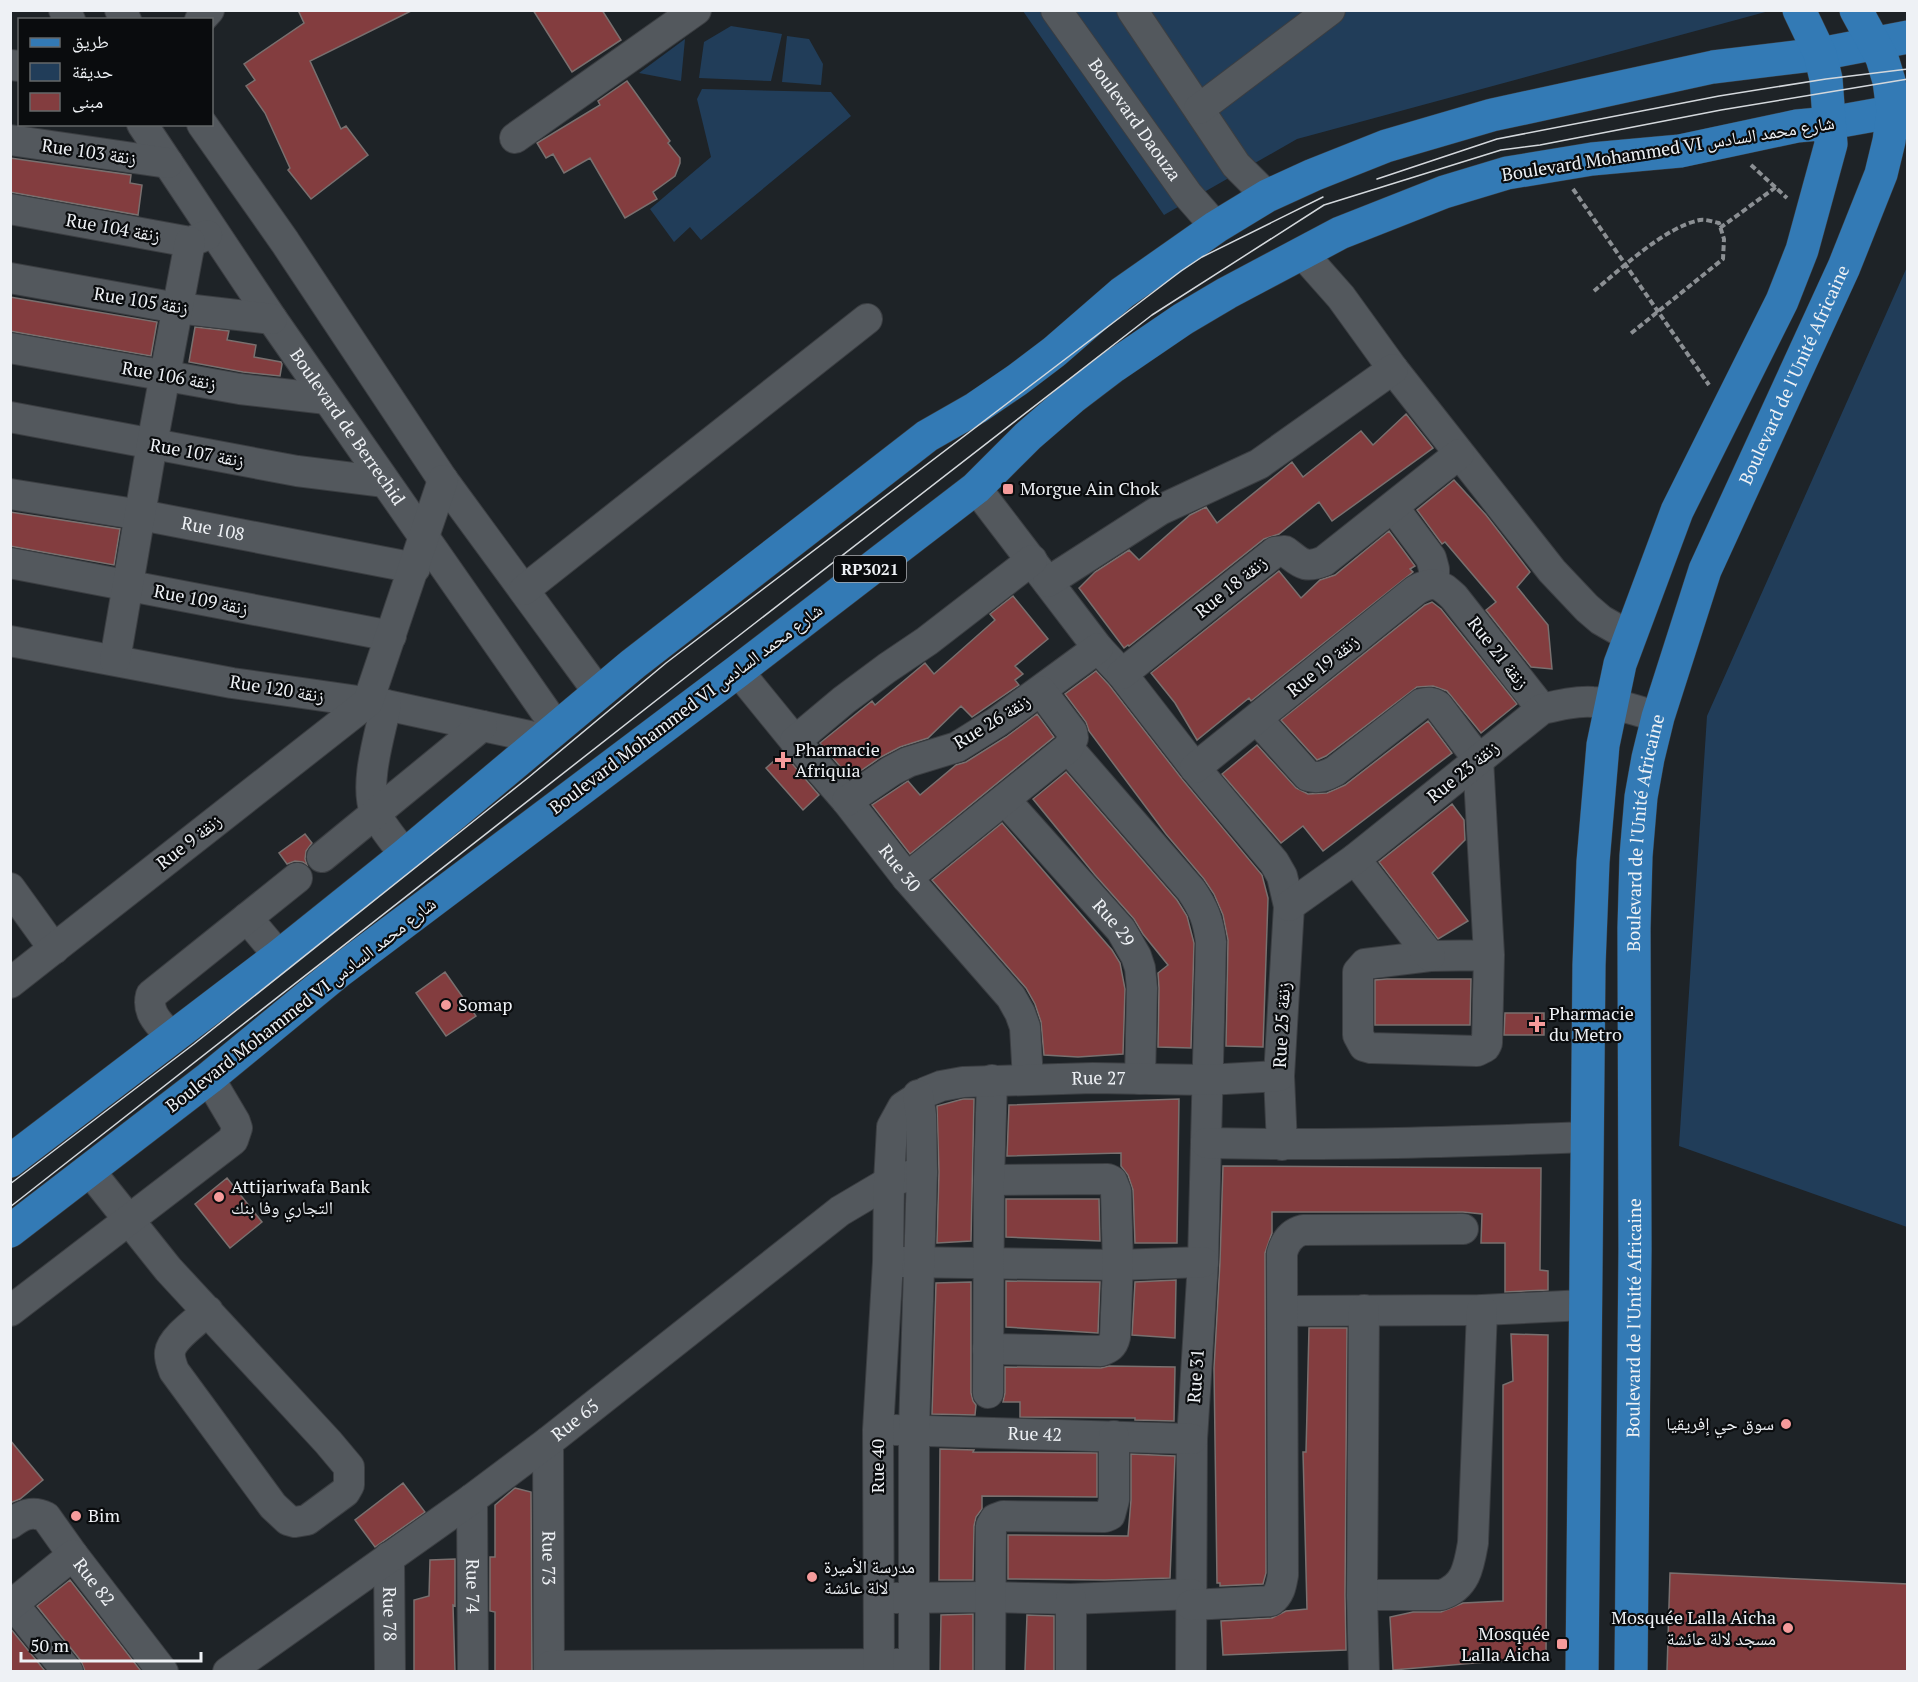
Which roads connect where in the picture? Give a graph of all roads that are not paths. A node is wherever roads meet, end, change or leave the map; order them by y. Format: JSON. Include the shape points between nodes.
{"nodes":[{"id":1,"x":696,"y":10,"type":"edge"},
{"id":2,"x":1131,"y":10,"type":"edge"},
{"id":3,"x":1330,"y":10,"type":"edge"},
{"id":4,"x":1799,"y":10,"type":"edge"},
{"id":5,"x":1856,"y":10,"type":"edge"},
{"id":6,"x":1066,"y":14,"type":"edge"},
{"id":7,"x":1908,"y":38,"type":"edge"},
{"id":8,"x":1875,"y":44,"type":"junction"},
{"id":9,"x":1820,"y":54,"type":"junction"},
{"id":10,"x":1199,"y":110,"type":"junction"},
{"id":11,"x":1900,"y":110,"type":"edge"},
{"id":12,"x":1830,"y":123,"type":"junction"},
{"id":13,"x":143,"y":126,"type":"edge"},
{"id":14,"x":203,"y":126,"type":"edge"},
{"id":15,"x":515,"y":138,"type":"dead end"},
{"id":16,"x":10,"y":140,"type":"edge"},
{"id":17,"x":168,"y":163,"type":"junction"},
{"id":18,"x":1267,"y":196,"type":"junction"},
{"id":19,"x":10,"y":209,"type":"edge"},
{"id":20,"x":1216,"y":226,"type":"junction"},
{"id":21,"x":202,"y":237,"type":"junction"},
{"id":22,"x":1302,"y":253,"type":"junction"},
{"id":23,"x":10,"y":278,"type":"edge"},
{"id":24,"x":177,"y":308,"type":"junction"},
{"id":25,"x":272,"y":319,"type":"junction"},
{"id":26,"x":867,"y":319,"type":"dead end"},
{"id":27,"x":10,"y":348,"type":"edge"},
{"id":28,"x":1393,"y":369,"type":"junction"},
{"id":29,"x":165,"y":374,"type":"junction"},
{"id":30,"x":327,"y":399,"type":"junction"},
{"id":31,"x":10,"y":417,"type":"edge"},
{"id":32,"x":152,"y":444,"type":"junction"},
{"id":33,"x":1459,"y":454,"type":"junction"},
{"id":34,"x":443,"y":480,"type":"junction"},
{"id":35,"x":385,"y":482,"type":"junction"},
{"id":36,"x":975,"y":488,"type":"junction"},
{"id":37,"x":10,"y":494,"type":"edge"},
{"id":38,"x":1393,"y":507,"type":"junction"},
{"id":39,"x":141,"y":515,"type":"junction"},
{"id":40,"x":424,"y":539,"type":"junction"},
{"id":41,"x":10,"y":563,"type":"edge"},
{"id":42,"x":415,"y":568,"type":"junction"},
{"id":43,"x":1040,"y":571,"type":"junction"},
{"id":44,"x":127,"y":585,"type":"junction"},
{"id":45,"x":524,"y":590,"type":"junction"},
{"id":46,"x":1444,"y":590,"type":"junction"},
{"id":47,"x":392,"y":636,"type":"junction"},
{"id":48,"x":1629,"y":636,"type":"junction"},
{"id":49,"x":10,"y":641,"type":"edge"},
{"id":50,"x":1098,"y":648,"type":"junction"},
{"id":51,"x":115,"y":660,"type":"junction"},
{"id":52,"x":738,"y":671,"type":"junction"},
{"id":53,"x":1122,"y":674,"type":"junction"},
{"id":54,"x":1041,"y":691,"type":"junction"},
{"id":55,"x":599,"y":693,"type":"junction"},
{"id":56,"x":377,"y":704,"type":"junction"},
{"id":57,"x":1612,"y":704,"type":"junction"},
{"id":58,"x":1542,"y":709,"type":"junction"},
{"id":59,"x":1658,"y":717,"type":"junction"},
{"id":60,"x":1257,"y":719,"type":"junction"},
{"id":61,"x":482,"y":726,"type":"junction"},
{"id":62,"x":550,"y":734,"type":"junction"},
{"id":63,"x":795,"y":741,"type":"junction"},
{"id":64,"x":1068,"y":748,"type":"junction"},
{"id":65,"x":1478,"y":759,"type":"junction"},
{"id":66,"x":1195,"y":768,"type":"junction"},
{"id":67,"x":1005,"y":800,"type":"junction"},
{"id":68,"x":847,"y":801,"type":"junction"},
{"id":69,"x":376,"y":813,"type":"junction"},
{"id":70,"x":405,"y":855,"type":"junction"},
{"id":71,"x":322,"y":857,"type":"dead end"},
{"id":72,"x":1355,"y":859,"type":"junction"},
{"id":73,"x":297,"y":878,"type":"dead end"},
{"id":74,"x":907,"y":878,"type":"junction"},
{"id":75,"x":10,"y":888,"type":"edge"},
{"id":76,"x":1289,"y":906,"type":"junction"},
{"id":77,"x":247,"y":918,"type":"junction"},
{"id":78,"x":54,"y":949,"type":"junction"},
{"id":79,"x":1489,"y":955,"type":"junction"},
{"id":80,"x":279,"y":956,"type":"junction"},
{"id":81,"x":1430,"y":956,"type":"junction"},
{"id":82,"x":10,"y":983,"type":"edge"},
{"id":83,"x":172,"y":1038,"type":"junction"},
{"id":84,"x":1280,"y":1076,"type":"junction"},
{"id":85,"x":209,"y":1078,"type":"junction"},
{"id":86,"x":1140,"y":1079,"type":"junction"},
{"id":87,"x":992,"y":1080,"type":"junction"},
{"id":88,"x":1029,"y":1080,"type":"junction"},
{"id":89,"x":1207,"y":1080,"type":"junction"},
{"id":90,"x":918,"y":1095,"type":"junction"},
{"id":91,"x":1587,"y":1137,"type":"junction"},
{"id":92,"x":1206,"y":1143,"type":"junction"},
{"id":93,"x":1282,"y":1145,"type":"junction"},
{"id":94,"x":10,"y":1161,"type":"edge"},
{"id":95,"x":89,"y":1170,"type":"junction"},
{"id":96,"x":922,"y":1173,"type":"junction"},
{"id":97,"x":989,"y":1180,"type":"junction"},
{"id":98,"x":889,"y":1182,"type":"junction"},
{"id":99,"x":129,"y":1220,"type":"junction"},
{"id":100,"x":1463,"y":1228,"type":"dead end"},
{"id":101,"x":10,"y":1232,"type":"edge"},
{"id":102,"x":888,"y":1262,"type":"junction"},
{"id":103,"x":918,"y":1262,"type":"junction"},
{"id":104,"x":1203,"y":1262,"type":"junction"},
{"id":105,"x":989,"y":1263,"type":"junction"},
{"id":106,"x":1118,"y":1264,"type":"junction"},
{"id":107,"x":1585,"y":1305,"type":"junction"},
{"id":108,"x":1364,"y":1310,"type":"junction"},
{"id":109,"x":1482,"y":1310,"type":"junction"},
{"id":110,"x":10,"y":1311,"type":"edge"},
{"id":111,"x":208,"y":1311,"type":"junction"},
{"id":112,"x":1283,"y":1311,"type":"junction"},
{"id":113,"x":988,"y":1349,"type":"junction"},
{"id":114,"x":988,"y":1393,"type":"dead end"},
{"id":115,"x":878,"y":1430,"type":"junction"},
{"id":116,"x":914,"y":1430,"type":"junction"},
{"id":117,"x":1114,"y":1436,"type":"junction"},
{"id":118,"x":1192,"y":1439,"type":"junction"},
{"id":119,"x":548,"y":1442,"type":"junction"},
{"id":120,"x":472,"y":1499,"type":"junction"},
{"id":121,"x":13,"y":1522,"type":"edge"},
{"id":122,"x":73,"y":1555,"type":"junction"},
{"id":123,"x":389,"y":1557,"type":"junction"},
{"id":124,"x":1362,"y":1595,"type":"junction"},
{"id":125,"x":990,"y":1597,"type":"junction"},
{"id":126,"x":878,"y":1598,"type":"junction"},
{"id":127,"x":914,"y":1598,"type":"junction"},
{"id":128,"x":1071,"y":1599,"type":"junction"},
{"id":129,"x":1191,"y":1599,"type":"junction"},
{"id":130,"x":12,"y":1605,"type":"edge"},
{"id":131,"x":708,"y":1668,"type":"edge"},
{"id":132,"x":879,"y":1668,"type":"edge"},
{"id":133,"x":914,"y":1668,"type":"edge"},
{"id":134,"x":550,"y":1669,"type":"edge"},
{"id":135,"x":68,"y":1671,"type":"edge"},
{"id":136,"x":163,"y":1671,"type":"edge"},
{"id":137,"x":228,"y":1671,"type":"edge"},
{"id":138,"x":390,"y":1671,"type":"edge"},
{"id":139,"x":473,"y":1671,"type":"edge"},
{"id":140,"x":990,"y":1671,"type":"edge"},
{"id":141,"x":1071,"y":1671,"type":"edge"},
{"id":142,"x":1191,"y":1671,"type":"edge"},
{"id":143,"x":1364,"y":1671,"type":"edge"},
{"id":144,"x":1582,"y":1671,"type":"edge"},
{"id":145,"x":1631,"y":1671,"type":"edge"}],
"edges":[{"from":1,"to":15,"type":"street"},
{"from":2,"to":10,"type":"street"},
{"from":3,"to":10,"type":"street"},
{"from":4,"to":9,"type":"main road"},
{"from":5,"to":8,"type":"main road","name":"Boulevard de l'Unité Africaine"},
{"from":6,"to":20,"type":"street","name":"Boulevard Daouza","via":[[1188,195]]},
{"from":7,"to":8,"type":"main road"},
{"from":8,"to":9,"type":"main road"},
{"from":8,"to":11,"type":"main road","name":"Boulevard de l'Unité Africaine"},
{"from":9,"to":12,"type":"main road"},
{"from":9,"to":18,"type":"main road","via":[[1713,67],[1492,115],[1386,146]]},
{"from":10,"to":18,"type":"street","via":[[1236,165]]},
{"from":11,"to":12,"type":"main road","name":"Boulevard Mohammed VI شارع محمد السادس","number":"RP3021"},
{"from":11,"to":59,"type":"main road","name":"Boulevard de l'Unité Africaine","via":[[1877,185],[1844,267],[1705,570]]},
{"from":12,"to":22,"type":"main road","name":"Boulevard Mohammed VI شارع محمد السادس","number":"RP3021","via":[[1797,126],[1680,151],[1507,172],[1340,233]]},
{"from":12,"to":48,"type":"main road","via":[[1831,144],[1802,250],[1782,301],[1677,511]]},
{"from":13,"to":17,"type":"street","name":"Boulevard de Berrechid"},
{"from":14,"to":34,"type":"street"},
{"from":16,"to":17,"type":"street","name":"Rue 103 زنقة"},
{"from":17,"to":21,"type":"street","name":"Boulevard de Berrechid"},
{"from":18,"to":20,"type":"main road"},
{"from":19,"to":21,"type":"street","name":"Rue 104 زنقة"},
{"from":20,"to":55,"type":"main road","via":[[1122,293],[1017,380],[927,436]]},
{"from":21,"to":24,"type":"street"},
{"from":21,"to":25,"type":"street","name":"Boulevard de Berrechid"},
{"from":22,"to":28,"type":"street","via":[[1341,297]]},
{"from":22,"to":36,"type":"main road","name":"Boulevard Mohammed VI شارع محمد السادس","number":"RP3021","via":[[1183,319],[1114,366],[1028,436]]},
{"from":23,"to":24,"type":"street","name":"Rue 105 زنقة"},
{"from":24,"to":25,"type":"street","name":"Rue 105 زنقة"},
{"from":24,"to":29,"type":"street"},
{"from":25,"to":30,"type":"street","name":"Boulevard de Berrechid"},
{"from":26,"to":45,"type":"street"},
{"from":27,"to":29,"type":"street","name":"Rue 106 زنقة"},
{"from":28,"to":33,"type":"street"},
{"from":28,"to":43,"type":"street","via":[[1259,464]]},
{"from":29,"to":30,"type":"street","name":"Rue 106 زنقة","via":[[240,389]]},
{"from":29,"to":32,"type":"street"},
{"from":30,"to":35,"type":"street","name":"Boulevard de Berrechid"},
{"from":31,"to":32,"type":"street","name":"Rue 107 زنقة"},
{"from":32,"to":35,"type":"street","name":"Rue 107 زنقة","via":[[297,471]]},
{"from":32,"to":39,"type":"street"},
{"from":33,"to":38,"type":"street","name":"Rue 18 زنقة"},
{"from":33,"to":48,"type":"street","via":[[1577,599],[1601,620]]},
{"from":34,"to":40,"type":"street"},
{"from":34,"to":45,"type":"street"},
{"from":35,"to":40,"type":"street","name":"Boulevard de Berrechid"},
{"from":36,"to":43,"type":"street","name":"Rue 25 زنقة"},
{"from":36,"to":52,"type":"main road","name":"Boulevard Mohammed VI شارع محمد السادس","number":"RP3021"},
{"from":37,"to":39,"type":"street","name":"Rue 108"},
{"from":38,"to":46,"type":"street","via":[[1431,558]]},
{"from":38,"to":53,"type":"street","name":"Rue 18 زنقة","via":[[1324,561],[1303,565],[1285,551],[1275,552]]},
{"from":39,"to":42,"type":"street","name":"Rue 108"},
{"from":39,"to":44,"type":"street"},
{"from":40,"to":42,"type":"street"},
{"from":40,"to":62,"type":"street","name":"Boulevard de Berrechid","via":[[534,693]]},
{"from":41,"to":44,"type":"street","name":"Rue 109 زنقة"},
{"from":42,"to":47,"type":"street"},
{"from":43,"to":50,"type":"street","name":"Rue 25 زنقة"},
{"from":43,"to":63,"type":"street","via":[[887,668]]},
{"from":44,"to":47,"type":"street","name":"Rue 109 زنقة"},
{"from":44,"to":51,"type":"street"},
{"from":45,"to":55,"type":"street"},
{"from":46,"to":58,"type":"street","name":"Rue 21 زنقة"},
{"from":46,"to":60,"type":"street","name":"Rue 19 زنقة","via":[[1427,584],[1416,590]]},
{"from":47,"to":56,"type":"street"},
{"from":48,"to":57,"type":"main road"},
{"from":49,"to":51,"type":"street","name":"Rue 120 زنقة"},
{"from":50,"to":53,"type":"street","name":"Rue 25 زنقة"},
{"from":50,"to":54,"type":"street","name":"Rue 26 زنقة"},
{"from":51,"to":56,"type":"street","name":"Rue 120 زنقة"},
{"from":52,"to":63,"type":"street","name":"Rue 30"},
{"from":52,"to":85,"type":"main road","name":"Boulevard Mohammed VI شارع محمد السادس","number":"RP3021","via":[[338,972]]},
{"from":53,"to":66,"type":"street","name":"Rue 25 زنقة"},
{"from":54,"to":64,"type":"street","via":[[1072,732]]},
{"from":54,"to":68,"type":"street","name":"Rue 26 زنقة","via":[[957,747],[900,766]]},
{"from":55,"to":62,"type":"main road"},
{"from":56,"to":61,"type":"street","name":"Rue 120 زنقة"},
{"from":56,"to":69,"type":"street","via":[[372,794]]},
{"from":56,"to":78,"type":"street","name":"Rue 9 زنقة"},
{"from":57,"to":58,"type":"street","name":"Rue 23 زنقة","via":[[1569,703]]},
{"from":57,"to":59,"type":"street","name":"Rue 23 زنقة"},
{"from":57,"to":91,"type":"main road","via":[[1603,745],[1593,862]]},
{"from":58,"to":65,"type":"street","name":"Rue 23 زنقة"},
{"from":59,"to":145,"type":"main road","name":"Boulevard de l'Unité Africaine","via":[[1641,797],[1636,867]]},
{"from":60,"to":65,"type":"street","via":[[1313,778],[1335,771],[1421,704],[1430,702],[1438,706]]},
{"from":60,"to":66,"type":"street","name":"Rue 19 زنقة"},
{"from":61,"to":62,"type":"street","name":"Rue 120 زنقة"},
{"from":61,"to":69,"type":"street"},
{"from":62,"to":70,"type":"main road"},
{"from":63,"to":68,"type":"street","name":"Rue 30"},
{"from":64,"to":67,"type":"street"},
{"from":64,"to":89,"type":"street","name":"Rue 31","via":[[1191,890],[1207,916]]},
{"from":65,"to":72,"type":"street","name":"Rue 23 زنقة"},
{"from":65,"to":79,"type":"street"},
{"from":66,"to":76,"type":"street","name":"Rue 25 زنقة","via":[[1274,862],[1282,876]]},
{"from":67,"to":74,"type":"street"},
{"from":67,"to":86,"type":"street","name":"Rue 29","via":[[1121,930],[1136,956],[1142,988]]},
{"from":68,"to":74,"type":"street","name":"Rue 30"},
{"from":69,"to":70,"type":"street"},
{"from":69,"to":71,"type":"street"},
{"from":70,"to":80,"type":"main road"},
{"from":72,"to":76,"type":"street","name":"Rue 23 زنقة"},
{"from":72,"to":81,"type":"street"},
{"from":73,"to":77,"type":"street"},
{"from":74,"to":88,"type":"street","name":"Rue 30","via":[[1011,997],[1024,1027]]},
{"from":75,"to":78,"type":"street"},
{"from":76,"to":84,"type":"street","name":"Rue 25 زنقة"},
{"from":77,"to":80,"type":"street"},
{"from":77,"to":83,"type":"street","via":[[151,995],[152,1014]]},
{"from":78,"to":82,"type":"street","name":"Rue 9 زنقة"},
{"from":79,"to":81,"type":"street"},
{"from":79,"to":81,"type":"street","via":[[1485,1047],[1477,1051],[1364,1046],[1358,1035],[1360,968],[1365,964]]},
{"from":80,"to":83,"type":"main road"},
{"from":83,"to":94,"type":"main road"},
{"from":84,"to":89,"type":"street","name":"Rue 27"},
{"from":84,"to":93,"type":"street","name":"Rue 25 زنقة"},
{"from":85,"to":95,"type":"main road","name":"Boulevard Mohammed VI شارع محمد السادس","number":"RP3021"},
{"from":85,"to":99,"type":"street","via":[[235,1122],[233,1140]]},
{"from":86,"to":88,"type":"street","name":"Rue 27"},
{"from":86,"to":89,"type":"street","name":"Rue 27"},
{"from":87,"to":88,"type":"street","name":"Rue 27"},
{"from":87,"to":90,"type":"street","name":"Rue 27","via":[[952,1084]]},
{"from":87,"to":97,"type":"street"},
{"from":89,"to":92,"type":"street","name":"Rue 31"},
{"from":90,"to":96,"type":"street","name":"Rue 40"},
{"from":90,"to":98,"type":"street","name":"Rue 40","via":[[903,1107],[892,1127]]},
{"from":91,"to":93,"type":"street"},
{"from":91,"to":107,"type":"main road"},
{"from":92,"to":93,"type":"street"},
{"from":92,"to":104,"type":"street","name":"Rue 31"},
{"from":95,"to":99,"type":"street"},
{"from":95,"to":101,"type":"main road","name":"Boulevard Mohammed VI شارع محمد السادس","number":"RP3021"},
{"from":96,"to":98,"type":"street","name":"Rue 65"},
{"from":96,"to":103,"type":"street","name":"Rue 40"},
{"from":97,"to":105,"type":"street"},
{"from":97,"to":106,"type":"street","via":[[1112,1181],[1116,1191]]},
{"from":98,"to":102,"type":"street","name":"Rue 40"},
{"from":98,"to":119,"type":"street","name":"Rue 65","via":[[840,1210]]},
{"from":99,"to":110,"type":"street"},
{"from":99,"to":111,"type":"street"},
{"from":100,"to":112,"type":"street","via":[[1298,1231],[1288,1239],[1282,1253]]},
{"from":102,"to":103,"type":"street"},
{"from":102,"to":115,"type":"street","name":"Rue 40"},
{"from":103,"to":105,"type":"street"},
{"from":103,"to":116,"type":"street","name":"Rue 40"},
{"from":104,"to":106,"type":"street"},
{"from":104,"to":118,"type":"street","name":"Rue 31"},
{"from":105,"to":106,"type":"street"},
{"from":105,"to":113,"type":"street"},
{"from":106,"to":113,"type":"street","via":[[1115,1337],[1110,1348]]},
{"from":107,"to":109,"type":"street"},
{"from":107,"to":144,"type":"main road"},
{"from":108,"to":109,"type":"street"},
{"from":108,"to":112,"type":"street"},
{"from":108,"to":124,"type":"street"},
{"from":109,"to":124,"type":"street","via":[[1473,1543],[1465,1576],[1450,1592],[1441,1595]]},
{"from":111,"to":111,"type":"street","via":[[172,1345],[170,1361],[174,1371],[273,1506],[288,1520],[307,1520],[345,1492],[349,1467]]},
{"from":112,"to":129,"type":"street","via":[[1281,1588],[1271,1601]]},
{"from":113,"to":114,"type":"street"},
{"from":115,"to":116,"type":"street","name":"Rue 42"},
{"from":115,"to":126,"type":"street","name":"Rue 40"},
{"from":116,"to":117,"type":"street","name":"Rue 42"},
{"from":116,"to":127,"type":"street","name":"Rue 40"},
{"from":117,"to":118,"type":"street","name":"Rue 42"},
{"from":117,"to":125,"type":"street","via":[[1114,1500],[1110,1515],[995,1519],[990,1535]]},
{"from":118,"to":129,"type":"street","name":"Rue 31"},
{"from":119,"to":120,"type":"street","name":"Rue 65"},
{"from":119,"to":134,"type":"street","name":"Rue 73"},
{"from":120,"to":123,"type":"street","name":"Rue 65"},
{"from":120,"to":139,"type":"street","name":"Rue 74"},
{"from":121,"to":122,"type":"street","name":"Rue 82","via":[[26,1514],[46,1517]]},
{"from":122,"to":130,"type":"street"},
{"from":122,"to":136,"type":"street","name":"Rue 82"},
{"from":123,"to":137,"type":"street","name":"Rue 65"},
{"from":123,"to":138,"type":"street","name":"Rue 78"},
{"from":124,"to":143,"type":"street"},
{"from":125,"to":127,"type":"street"},
{"from":125,"to":128,"type":"street"},
{"from":125,"to":140,"type":"street"},
{"from":126,"to":127,"type":"street"},
{"from":126,"to":132,"type":"street","name":"Rue 40"},
{"from":127,"to":133,"type":"street","name":"Rue 40"},
{"from":128,"to":129,"type":"street"},
{"from":128,"to":141,"type":"street"},
{"from":129,"to":142,"type":"street","name":"Rue 31"},
{"from":130,"to":135,"type":"street"},
{"from":131,"to":132,"type":"street"},
{"from":131,"to":134,"type":"street"},
{"from":132,"to":133,"type":"street"}]}
